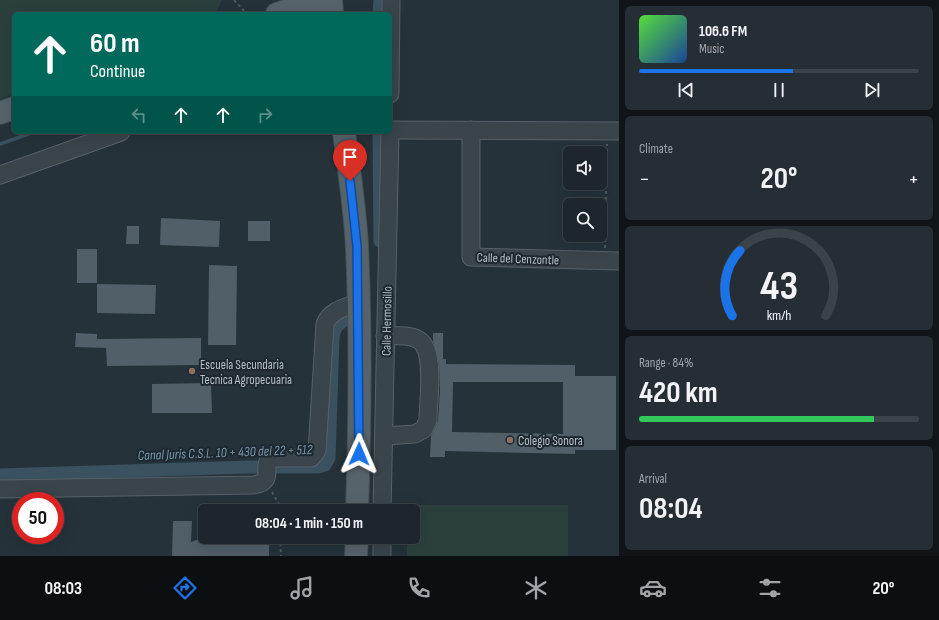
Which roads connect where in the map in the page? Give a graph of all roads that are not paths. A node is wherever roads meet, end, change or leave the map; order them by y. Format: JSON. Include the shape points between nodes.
{"nodes":[{"id":1,"x":317,"y":0,"type":"edge"},
{"id":2,"x":331,"y":0,"type":"edge"},
{"id":3,"x":391,"y":0,"type":"edge"},
{"id":4,"x":283,"y":12,"type":"edge"},
{"id":5,"x":332,"y":12,"type":"edge"},
{"id":6,"x":391,"y":12,"type":"edge"},
{"id":7,"x":12,"y":109,"type":"edge"},
{"id":8,"x":0,"y":113,"type":"edge"},
{"id":9,"x":471,"y":130,"type":"junction"},
{"id":10,"x":392,"y":131,"type":"edge"},
{"id":11,"x":613,"y":131,"type":"edge"},
{"id":12,"x":116,"y":134,"type":"edge"},
{"id":13,"x":344,"y":134,"type":"edge"},
{"id":14,"x":390,"y":134,"type":"edge"},
{"id":15,"x":0,"y":176,"type":"edge"},
{"id":16,"x":612,"y":260,"type":"edge"},
{"id":17,"x":359,"y":302,"type":"junction"},
{"id":18,"x":385,"y":336,"type":"junction"},
{"id":19,"x":384,"y":436,"type":"junction"},
{"id":20,"x":0,"y":489,"type":"edge"},
{"id":21,"x":357,"y":504,"type":"edge"},
{"id":22,"x":382,"y":504,"type":"edge"},
{"id":23,"x":357,"y":544,"type":"edge"},
{"id":24,"x":382,"y":544,"type":"edge"},
{"id":25,"x":356,"y":556,"type":"edge"},
{"id":26,"x":382,"y":556,"type":"edge"}],
"edges":[{"from":1,"to":4,"type":"main road"},
{"from":2,"to":5,"type":"main road"},
{"from":3,"to":6,"type":"street"},
{"from":7,"to":8,"type":"main road"},
{"from":9,"to":10,"type":"street"},
{"from":9,"to":11,"type":"street"},
{"from":9,"to":16,"type":"street","name":"Calle del Cenzontle","via":[[471,257]]},
{"from":12,"to":15,"type":"street"},
{"from":13,"to":17,"type":"main road","name":"Calle Hermosillo","via":[[354,211]]},
{"from":14,"to":18,"type":"street","name":"Calle Hermosillo"},
{"from":17,"to":20,"type":"street","via":[[335,312],[326,324],[316,454],[311,458],[270,458],[267,474],[260,484],[254,485]]},
{"from":17,"to":21,"type":"main road","name":"Calle Hermosillo"},
{"from":18,"to":19,"type":"street","name":"Calle Hermosillo"},
{"from":18,"to":19,"type":"street","via":[[403,336],[419,341],[426,348],[430,359],[428,420],[424,429],[415,434]]},
{"from":19,"to":22,"type":"street","name":"Calle Hermosillo"},
{"from":23,"to":25,"type":"main road"},
{"from":24,"to":26,"type":"street"}]}
